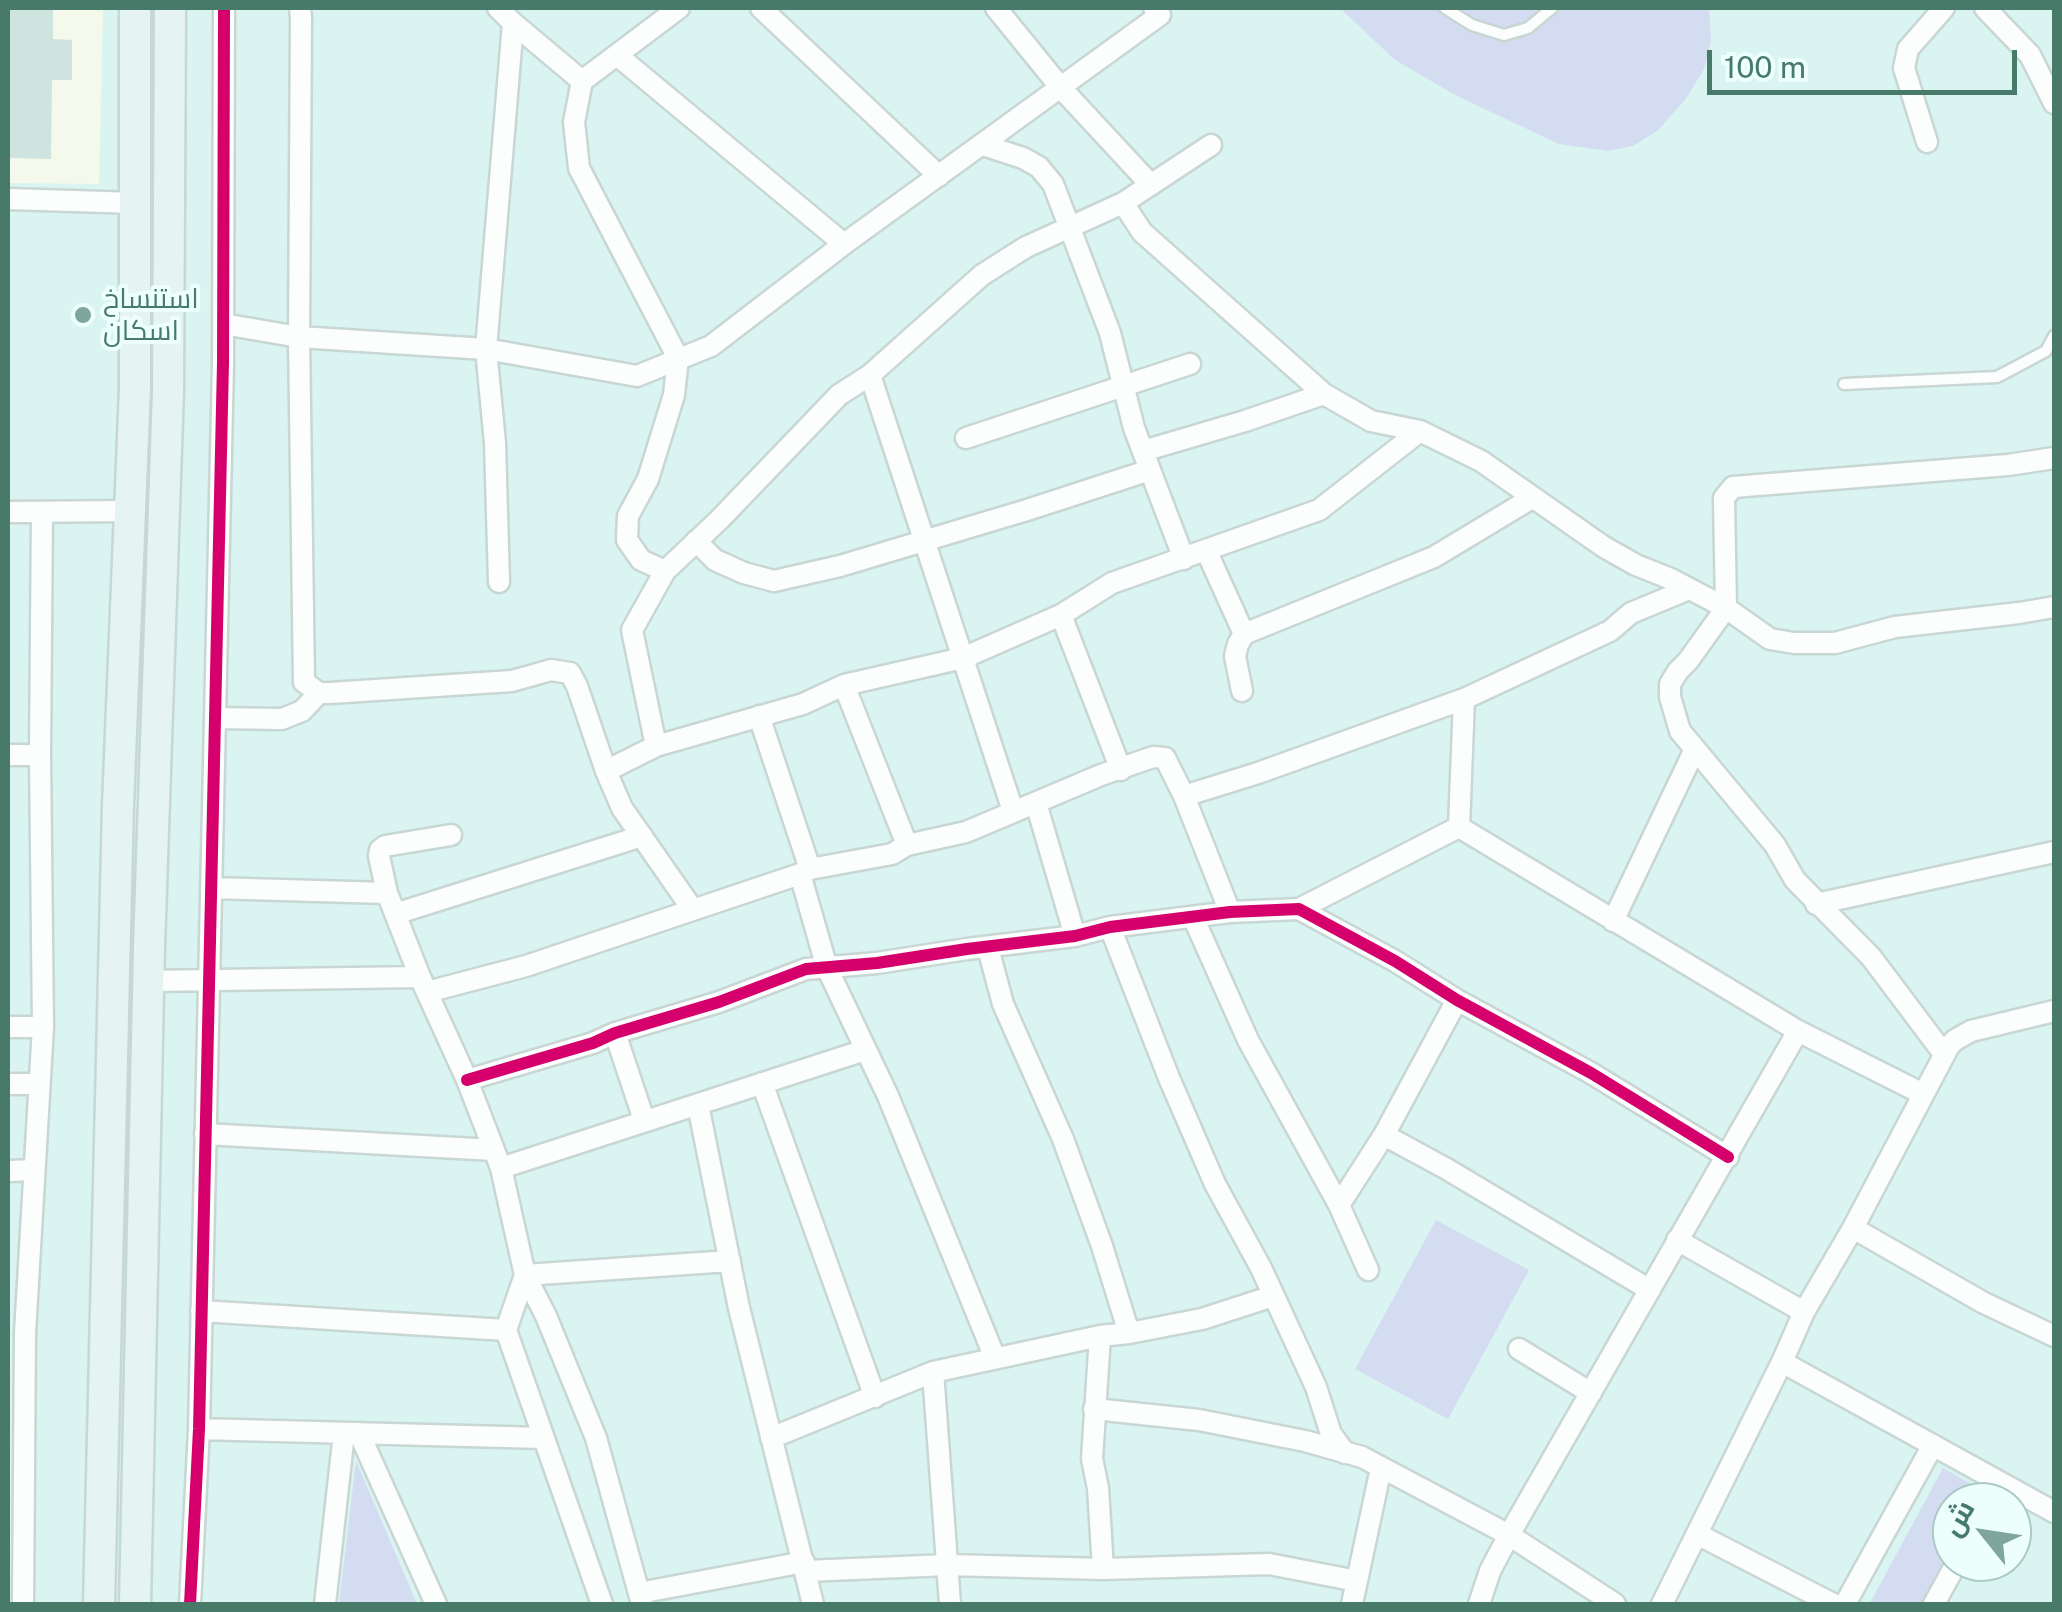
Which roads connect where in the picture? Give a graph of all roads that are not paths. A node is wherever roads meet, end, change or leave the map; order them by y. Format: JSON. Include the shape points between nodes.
{"nodes":[{"id":1,"x":135,"y":8,"type":"edge"},
{"id":2,"x":170,"y":8,"type":"edge"},
{"id":3,"x":224,"y":8,"type":"edge"},
{"id":4,"x":300,"y":8,"type":"edge"},
{"id":5,"x":679,"y":8,"type":"edge"},
{"id":6,"x":761,"y":8,"type":"edge"},
{"id":7,"x":996,"y":8,"type":"edge"},
{"id":8,"x":1154,"y":8,"type":"edge"},
{"id":9,"x":1445,"y":8,"type":"edge"},
{"id":10,"x":1552,"y":8,"type":"edge"},
{"id":11,"x":1944,"y":8,"type":"edge"},
{"id":12,"x":1985,"y":8,"type":"edge"},
{"id":13,"x":506,"y":16,"type":"edge"},
{"id":14,"x":618,"y":56,"type":"junction"},
{"id":15,"x":582,"y":82,"type":"junction"},
{"id":16,"x":1061,"y":88,"type":"junction"},
{"id":17,"x":2054,"y":104,"type":"edge"},
{"id":18,"x":1926,"y":142,"type":"dead end"},
{"id":19,"x":983,"y":144,"type":"junction"},
{"id":20,"x":1211,"y":145,"type":"dead end"},
{"id":21,"x":939,"y":176,"type":"junction"},
{"id":22,"x":1150,"y":185,"type":"junction"},
{"id":23,"x":8,"y":199,"type":"edge"},
{"id":24,"x":136,"y":202,"type":"junction"},
{"id":25,"x":1123,"y":203,"type":"junction"},
{"id":26,"x":1070,"y":227,"type":"junction"},
{"id":27,"x":844,"y":244,"type":"junction"},
{"id":28,"x":223,"y":324,"type":"junction"},
{"id":29,"x":2054,"y":336,"type":"edge"},
{"id":30,"x":298,"y":337,"type":"junction"},
{"id":31,"x":486,"y":349,"type":"junction"},
{"id":32,"x":678,"y":358,"type":"junction"},
{"id":33,"x":1190,"y":364,"type":"dead end"},
{"id":34,"x":870,"y":375,"type":"junction"},
{"id":35,"x":1844,"y":384,"type":"dead end"},
{"id":36,"x":1124,"y":386,"type":"junction"},
{"id":37,"x":1324,"y":394,"type":"junction"},
{"id":38,"x":167,"y":418,"type":"junction"},
{"id":39,"x":133,"y":420,"type":"junction"},
{"id":40,"x":1420,"y":432,"type":"junction"},
{"id":41,"x":966,"y":438,"type":"dead end"},
{"id":42,"x":2054,"y":458,"type":"edge"},
{"id":43,"x":1146,"y":460,"type":"junction"},
{"id":44,"x":1532,"y":498,"type":"junction"},
{"id":45,"x":131,"y":511,"type":"junction"},
{"id":46,"x":8,"y":512,"type":"edge"},
{"id":47,"x":42,"y":512,"type":"junction"},
{"id":48,"x":923,"y":539,"type":"junction"},
{"id":49,"x":696,"y":541,"type":"junction"},
{"id":50,"x":1206,"y":550,"type":"junction"},
{"id":51,"x":1184,"y":560,"type":"junction"},
{"id":52,"x":665,"y":571,"type":"junction"},
{"id":53,"x":500,"y":582,"type":"dead end"},
{"id":54,"x":1689,"y":589,"type":"junction"},
{"id":55,"x":2054,"y":607,"type":"edge"},
{"id":56,"x":1726,"y":608,"type":"junction"},
{"id":57,"x":1061,"y":615,"type":"junction"},
{"id":58,"x":1244,"y":634,"type":"junction"},
{"id":59,"x":964,"y":658,"type":"junction"},
{"id":60,"x":844,"y":685,"type":"junction"},
{"id":61,"x":1242,"y":690,"type":"dead end"},
{"id":62,"x":318,"y":692,"type":"junction"},
{"id":63,"x":1464,"y":700,"type":"junction"},
{"id":64,"x":758,"y":716,"type":"junction"},
{"id":65,"x":215,"y":718,"type":"junction"},
{"id":66,"x":656,"y":746,"type":"junction"},
{"id":67,"x":1695,"y":749,"type":"junction"},
{"id":68,"x":8,"y":755,"type":"edge"},
{"id":69,"x":40,"y":755,"type":"junction"},
{"id":70,"x":1122,"y":770,"type":"junction"},
{"id":71,"x":606,"y":771,"type":"junction"},
{"id":72,"x":1184,"y":796,"type":"junction"},
{"id":73,"x":1036,"y":803,"type":"junction"},
{"id":74,"x":1012,"y":811,"type":"junction"},
{"id":75,"x":1459,"y":827,"type":"junction"},
{"id":76,"x":451,"y":835,"type":"dead end"},
{"id":77,"x":642,"y":836,"type":"junction"},
{"id":78,"x":907,"y":845,"type":"junction"},
{"id":79,"x":2054,"y":852,"type":"edge"},
{"id":80,"x":805,"y":872,"type":"junction"},
{"id":81,"x":211,"y":888,"type":"junction"},
{"id":82,"x":387,"y":893,"type":"junction"},
{"id":83,"x":1816,"y":904,"type":"junction"},
{"id":84,"x":1298,"y":909,"type":"junction"},
{"id":85,"x":692,"y":910,"type":"junction"},
{"id":86,"x":1230,"y":912,"type":"junction"},
{"id":87,"x":395,"y":914,"type":"junction"},
{"id":88,"x":1193,"y":917,"type":"junction"},
{"id":89,"x":1612,"y":921,"type":"junction"},
{"id":90,"x":1110,"y":927,"type":"junction"},
{"id":91,"x":1075,"y":936,"type":"junction"},
{"id":92,"x":988,"y":948,"type":"junction"},
{"id":93,"x":827,"y":968,"type":"junction"},
{"id":94,"x":209,"y":979,"type":"junction"},
{"id":95,"x":148,"y":981,"type":"junction"},
{"id":96,"x":424,"y":984,"type":"junction"},
{"id":97,"x":1457,"y":1000,"type":"junction"},
{"id":98,"x":2054,"y":1011,"type":"edge"},
{"id":99,"x":8,"y":1027,"type":"edge"},
{"id":100,"x":43,"y":1027,"type":"junction"},
{"id":101,"x":1798,"y":1032,"type":"junction"},
{"id":102,"x":615,"y":1034,"type":"junction"},
{"id":103,"x":865,"y":1050,"type":"junction"},
{"id":104,"x":1944,"y":1054,"type":"junction"},
{"id":105,"x":467,"y":1080,"type":"junction"},
{"id":106,"x":762,"y":1083,"type":"junction"},
{"id":107,"x":8,"y":1084,"type":"edge"},
{"id":108,"x":38,"y":1084,"type":"junction"},
{"id":109,"x":1923,"y":1094,"type":"junction"},
{"id":110,"x":698,"y":1105,"type":"junction"},
{"id":111,"x":644,"y":1120,"type":"junction"},
{"id":112,"x":205,"y":1134,"type":"junction"},
{"id":113,"x":1384,"y":1134,"type":"junction"},
{"id":114,"x":1728,"y":1157,"type":"junction"},
{"id":115,"x":497,"y":1159,"type":"junction"},
{"id":116,"x":8,"y":1170,"type":"edge"},
{"id":117,"x":34,"y":1170,"type":"junction"},
{"id":118,"x":1339,"y":1206,"type":"junction"},
{"id":119,"x":1853,"y":1228,"type":"junction"},
{"id":120,"x":1677,"y":1240,"type":"junction"},
{"id":121,"x":730,"y":1261,"type":"junction"},
{"id":122,"x":1368,"y":1270,"type":"dead end"},
{"id":123,"x":525,"y":1275,"type":"junction"},
{"id":124,"x":1650,"y":1290,"type":"junction"},
{"id":125,"x":1273,"y":1296,"type":"junction"},
{"id":126,"x":201,"y":1311,"type":"junction"},
{"id":127,"x":1804,"y":1312,"type":"junction"},
{"id":128,"x":506,"y":1330,"type":"junction"},
{"id":129,"x":1129,"y":1333,"type":"junction"},
{"id":130,"x":1100,"y":1336,"type":"junction"},
{"id":131,"x":2054,"y":1336,"type":"edge"},
{"id":132,"x":1519,"y":1349,"type":"dead end"},
{"id":133,"x":995,"y":1358,"type":"junction"},
{"id":134,"x":1782,"y":1362,"type":"junction"},
{"id":135,"x":933,"y":1372,"type":"junction"},
{"id":136,"x":16,"y":1377,"type":"edge"},
{"id":137,"x":1590,"y":1394,"type":"junction"},
{"id":138,"x":875,"y":1397,"type":"junction"},
{"id":139,"x":1094,"y":1408,"type":"junction"},
{"id":140,"x":199,"y":1429,"type":"junction"},
{"id":141,"x":352,"y":1433,"type":"junction"},
{"id":142,"x":543,"y":1438,"type":"junction"},
{"id":143,"x":771,"y":1438,"type":"junction"},
{"id":144,"x":1933,"y":1445,"type":"junction"},
{"id":145,"x":1346,"y":1452,"type":"junction"},
{"id":146,"x":1381,"y":1468,"type":"junction"},
{"id":147,"x":2000,"y":1482,"type":"edge"},
{"id":148,"x":2032,"y":1500,"type":"edge"},
{"id":149,"x":2054,"y":1512,"type":"edge"},
{"id":150,"x":1697,"y":1534,"type":"junction"},
{"id":151,"x":1509,"y":1535,"type":"junction"},
{"id":152,"x":948,"y":1565,"type":"junction"},
{"id":153,"x":805,"y":1566,"type":"junction"},
{"id":154,"x":1103,"y":1568,"type":"junction"},
{"id":155,"x":1357,"y":1580,"type":"junction"},
{"id":156,"x":1946,"y":1582,"type":"edge"},
{"id":157,"x":640,"y":1599,"type":"edge"},
{"id":158,"x":22,"y":1604,"type":"edge"},
{"id":159,"x":99,"y":1604,"type":"edge"},
{"id":160,"x":135,"y":1604,"type":"edge"},
{"id":161,"x":190,"y":1604,"type":"edge"},
{"id":162,"x":325,"y":1604,"type":"edge"},
{"id":163,"x":436,"y":1604,"type":"edge"},
{"id":164,"x":602,"y":1604,"type":"edge"},
{"id":165,"x":813,"y":1604,"type":"edge"},
{"id":166,"x":950,"y":1604,"type":"edge"},
{"id":167,"x":1352,"y":1604,"type":"edge"},
{"id":168,"x":1478,"y":1604,"type":"edge"},
{"id":169,"x":1615,"y":1604,"type":"edge"},
{"id":170,"x":1662,"y":1604,"type":"edge"},
{"id":171,"x":1833,"y":1604,"type":"edge"},
{"id":172,"x":1845,"y":1604,"type":"edge"},
{"id":173,"x":1934,"y":1604,"type":"edge"}],
"edges":[{"from":1,"to":24,"type":"main road"},
{"from":2,"to":38,"type":"main road"},
{"from":3,"to":28,"type":"street"},
{"from":4,"to":30,"type":"street"},
{"from":5,"to":14,"type":"street"},
{"from":6,"to":21,"type":"street"},
{"from":7,"to":16,"type":"street"},
{"from":8,"to":16,"type":"street","via":[[1160,14]]},
{"from":9,"to":10,"type":"lane","via":[[1504,35],[1528,28]]},
{"from":11,"to":18,"type":"street","via":[[1908,48],[1904,68]]},
{"from":12,"to":17,"type":"street","via":[[2030,55]]},
{"from":13,"to":15,"type":"street"},
{"from":13,"to":31,"type":"street"},
{"from":14,"to":15,"type":"street"},
{"from":14,"to":27,"type":"street"},
{"from":15,"to":32,"type":"street","via":[[574,122],[579,168]]},
{"from":16,"to":19,"type":"street"},
{"from":16,"to":22,"type":"street"},
{"from":19,"to":21,"type":"street"},
{"from":19,"to":26,"type":"street","via":[[1039,167]]},
{"from":20,"to":22,"type":"street"},
{"from":21,"to":27,"type":"street"},
{"from":22,"to":25,"type":"street"},
{"from":23,"to":24,"type":"street"},
{"from":24,"to":39,"type":"main road"},
{"from":25,"to":26,"type":"street"},
{"from":25,"to":37,"type":"street","via":[[1142,232]]},
{"from":26,"to":34,"type":"street","via":[[982,275]]},
{"from":26,"to":36,"type":"street"},
{"from":27,"to":32,"type":"street","via":[[710,346]]},
{"from":28,"to":30,"type":"street"},
{"from":28,"to":65,"type":"street"},
{"from":29,"to":35,"type":"lane","via":[[2046,351],[1997,377]]},
{"from":30,"to":31,"type":"street"},
{"from":30,"to":62,"type":"street","via":[[304,682]]},
{"from":31,"to":32,"type":"street","via":[[636,376]]},
{"from":31,"to":53,"type":"street"},
{"from":32,"to":52,"type":"street","via":[[674,395],[648,479],[628,516],[627,540],[640,560]]},
{"from":33,"to":36,"type":"street"},
{"from":34,"to":48,"type":"street"},
{"from":34,"to":49,"type":"street","via":[[839,395]]},
{"from":36,"to":41,"type":"street"},
{"from":36,"to":43,"type":"street"},
{"from":37,"to":40,"type":"street","via":[[1371,420]]},
{"from":37,"to":43,"type":"street"},
{"from":38,"to":39,"type":"main road"},
{"from":38,"to":95,"type":"main road"},
{"from":39,"to":45,"type":"main road"},
{"from":40,"to":44,"type":"street","via":[[1481,462]]},
{"from":40,"to":50,"type":"street","via":[[1320,510]]},
{"from":42,"to":56,"type":"street","via":[[1734,488],[1724,498]]},
{"from":43,"to":48,"type":"street","via":[[1027,510]]},
{"from":43,"to":51,"type":"street"},
{"from":44,"to":54,"type":"street","via":[[1636,565]]},
{"from":44,"to":58,"type":"street","via":[[1434,557]]},
{"from":45,"to":47,"type":"street"},
{"from":45,"to":159,"type":"main road"},
{"from":46,"to":47,"type":"street"},
{"from":47,"to":69,"type":"street"},
{"from":48,"to":49,"type":"street","via":[[774,580],[715,560]]},
{"from":48,"to":59,"type":"street"},
{"from":49,"to":52,"type":"street"},
{"from":50,"to":51,"type":"street"},
{"from":50,"to":58,"type":"street"},
{"from":51,"to":57,"type":"street","via":[[1112,583]]},
{"from":52,"to":66,"type":"street","via":[[632,630]]},
{"from":54,"to":56,"type":"street"},
{"from":54,"to":63,"type":"street"},
{"from":55,"to":56,"type":"street","via":[[1895,627],[1822,644],[1770,638]]},
{"from":56,"to":67,"type":"street","via":[[1670,684],[1680,731]]},
{"from":57,"to":59,"type":"street"},
{"from":57,"to":70,"type":"street"},
{"from":58,"to":61,"type":"street","via":[[1236,656]]},
{"from":59,"to":60,"type":"street"},
{"from":59,"to":74,"type":"street"},
{"from":60,"to":64,"type":"street"},
{"from":60,"to":78,"type":"street"},
{"from":62,"to":65,"type":"street","via":[[302,711],[282,719]]},
{"from":62,"to":71,"type":"street","via":[[570,673]]},
{"from":63,"to":72,"type":"street"},
{"from":63,"to":75,"type":"street"},
{"from":64,"to":66,"type":"street"},
{"from":64,"to":80,"type":"street"},
{"from":65,"to":81,"type":"street"},
{"from":66,"to":71,"type":"street"},
{"from":67,"to":83,"type":"street"},
{"from":67,"to":89,"type":"street"},
{"from":68,"to":69,"type":"street"},
{"from":69,"to":100,"type":"street"},
{"from":70,"to":72,"type":"street","via":[[1165,758]]},
{"from":70,"to":73,"type":"street"},
{"from":71,"to":77,"type":"street"},
{"from":72,"to":86,"type":"street"},
{"from":73,"to":74,"type":"street"},
{"from":73,"to":91,"type":"street"},
{"from":74,"to":78,"type":"street","via":[[966,832]]},
{"from":75,"to":84,"type":"street"},
{"from":75,"to":89,"type":"street"},
{"from":76,"to":82,"type":"street","via":[[380,850]]},
{"from":77,"to":85,"type":"street"},
{"from":77,"to":87,"type":"street"},
{"from":78,"to":80,"type":"street"},
{"from":79,"to":83,"type":"street"},
{"from":80,"to":85,"type":"street"},
{"from":80,"to":93,"type":"street"},
{"from":81,"to":82,"type":"street"},
{"from":81,"to":94,"type":"street"},
{"from":82,"to":87,"type":"street"},
{"from":83,"to":104,"type":"street","via":[[1872,957]]},
{"from":84,"to":86,"type":"street"},
{"from":84,"to":97,"type":"street"},
{"from":85,"to":96,"type":"street","via":[[526,966]]},
{"from":86,"to":88,"type":"street"},
{"from":87,"to":96,"type":"street"},
{"from":88,"to":90,"type":"street"},
{"from":88,"to":118,"type":"street","via":[[1248,1040]]},
{"from":89,"to":101,"type":"street"},
{"from":90,"to":91,"type":"street"},
{"from":90,"to":125,"type":"street","via":[[1215,1184]]},
{"from":91,"to":92,"type":"street"},
{"from":92,"to":93,"type":"street"},
{"from":92,"to":129,"type":"street","via":[[1003,1004],[1063,1139]]},
{"from":93,"to":102,"type":"street","via":[[806,969]]},
{"from":93,"to":103,"type":"street"},
{"from":94,"to":95,"type":"street"},
{"from":94,"to":96,"type":"street"},
{"from":94,"to":112,"type":"street"},
{"from":95,"to":160,"type":"main road"},
{"from":96,"to":105,"type":"street"},
{"from":97,"to":113,"type":"street"},
{"from":97,"to":114,"type":"street"},
{"from":98,"to":104,"type":"street","via":[[1971,1031]]},
{"from":99,"to":100,"type":"street"},
{"from":100,"to":108,"type":"street"},
{"from":101,"to":109,"type":"street"},
{"from":101,"to":114,"type":"street"},
{"from":102,"to":105,"type":"street"},
{"from":102,"to":111,"type":"street"},
{"from":103,"to":106,"type":"street"},
{"from":103,"to":133,"type":"street"},
{"from":104,"to":109,"type":"street"},
{"from":105,"to":115,"type":"street"},
{"from":106,"to":110,"type":"street"},
{"from":106,"to":138,"type":"street"},
{"from":107,"to":108,"type":"street"},
{"from":108,"to":117,"type":"street"},
{"from":109,"to":119,"type":"street"},
{"from":110,"to":111,"type":"street"},
{"from":110,"to":121,"type":"street"},
{"from":111,"to":115,"type":"street"},
{"from":112,"to":115,"type":"street"},
{"from":112,"to":126,"type":"street"},
{"from":113,"to":118,"type":"street"},
{"from":113,"to":124,"type":"street"},
{"from":114,"to":120,"type":"street"},
{"from":115,"to":123,"type":"street"},
{"from":116,"to":117,"type":"street"},
{"from":117,"to":136,"type":"street"},
{"from":118,"to":122,"type":"street"},
{"from":119,"to":127,"type":"street"},
{"from":119,"to":131,"type":"street"},
{"from":120,"to":124,"type":"street"},
{"from":120,"to":127,"type":"street"},
{"from":121,"to":123,"type":"street"},
{"from":121,"to":143,"type":"street"},
{"from":123,"to":128,"type":"street"},
{"from":123,"to":157,"type":"street","via":[[596,1438]]},
{"from":124,"to":137,"type":"street"},
{"from":125,"to":129,"type":"street"},
{"from":125,"to":145,"type":"street","via":[[1331,1434]]},
{"from":126,"to":128,"type":"street"},
{"from":126,"to":140,"type":"street"},
{"from":127,"to":134,"type":"street"},
{"from":128,"to":142,"type":"street"},
{"from":129,"to":130,"type":"street"},
{"from":130,"to":133,"type":"street"},
{"from":130,"to":139,"type":"street"},
{"from":132,"to":137,"type":"street"},
{"from":133,"to":135,"type":"street"},
{"from":134,"to":144,"type":"street"},
{"from":134,"to":150,"type":"street"},
{"from":135,"to":138,"type":"street"},
{"from":135,"to":152,"type":"street"},
{"from":136,"to":158,"type":"street"},
{"from":137,"to":151,"type":"street"},
{"from":138,"to":143,"type":"street"},
{"from":139,"to":145,"type":"street","via":[[1199,1420]]},
{"from":139,"to":154,"type":"street"},
{"from":140,"to":141,"type":"street"},
{"from":140,"to":161,"type":"street"},
{"from":141,"to":142,"type":"street"},
{"from":141,"to":162,"type":"street"},
{"from":141,"to":163,"type":"street"},
{"from":142,"to":164,"type":"street"},
{"from":143,"to":153,"type":"street"},
{"from":144,"to":147,"type":"street"},
{"from":144,"to":172,"type":"street"},
{"from":145,"to":146,"type":"street"},
{"from":146,"to":151,"type":"street"},
{"from":146,"to":155,"type":"street"},
{"from":148,"to":149,"type":"street"},
{"from":150,"to":170,"type":"street"},
{"from":150,"to":171,"type":"street"},
{"from":151,"to":168,"type":"street"},
{"from":151,"to":169,"type":"street"},
{"from":152,"to":153,"type":"street"},
{"from":152,"to":154,"type":"street"},
{"from":152,"to":166,"type":"street"},
{"from":153,"to":157,"type":"street"},
{"from":153,"to":165,"type":"street"},
{"from":154,"to":155,"type":"street","via":[[1269,1564]]},
{"from":155,"to":167,"type":"street"},
{"from":156,"to":173,"type":"street"}]}
